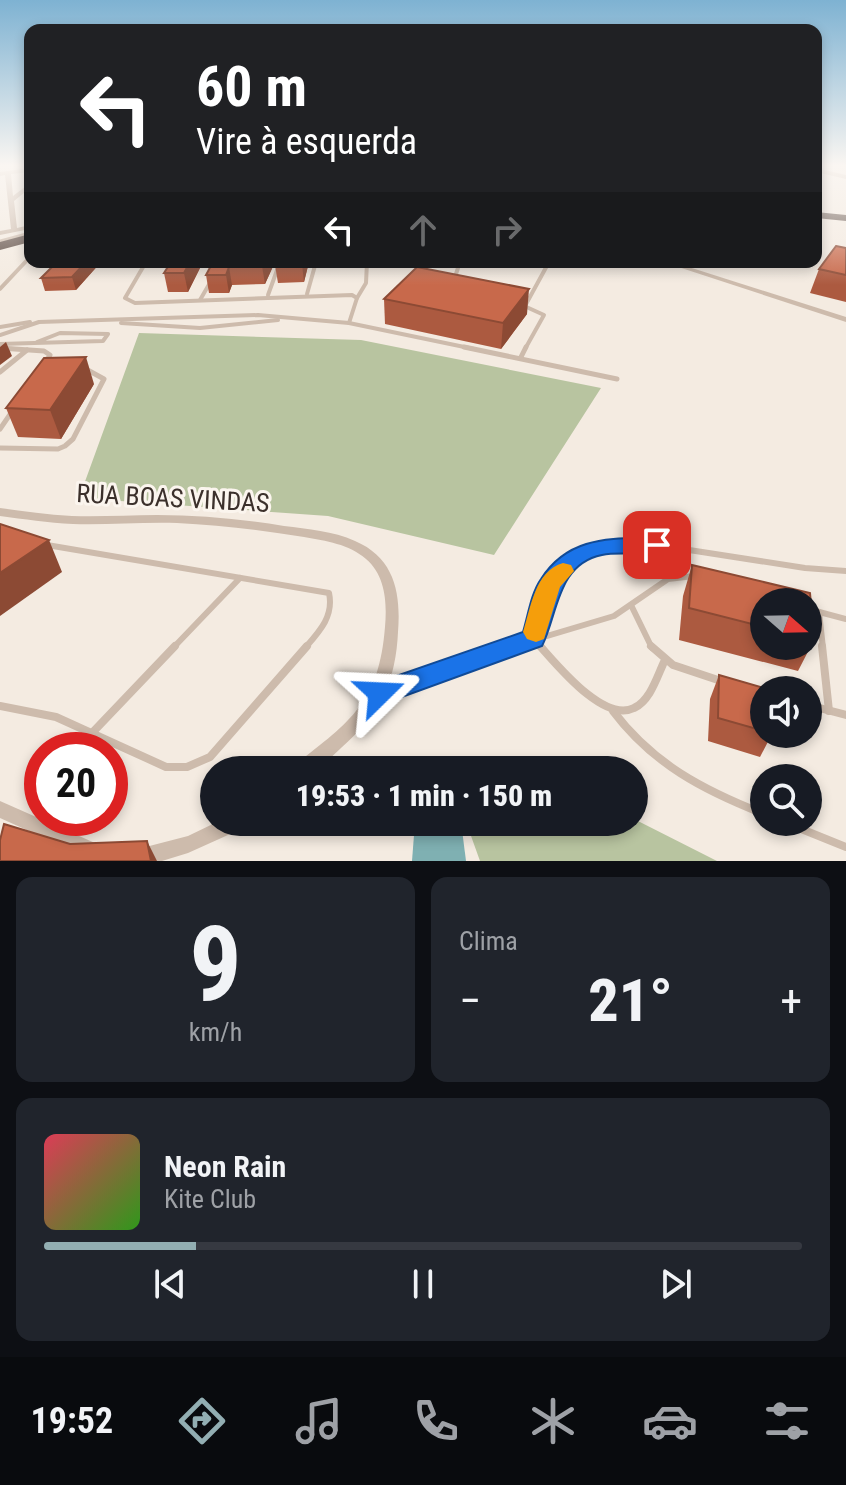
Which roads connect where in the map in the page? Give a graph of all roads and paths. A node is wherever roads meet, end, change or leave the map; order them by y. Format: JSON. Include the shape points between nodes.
{"nodes":[{"id":1,"x":12,"y":204,"type":"edge"},
{"id":2,"x":822,"y":219,"type":"edge"},
{"id":3,"x":846,"y":221,"type":"edge"},
{"id":4,"x":24,"y":228,"type":"edge"},
{"id":5,"x":14,"y":230,"type":"junction"},
{"id":6,"x":0,"y":233,"type":"edge"},
{"id":7,"x":24,"y":237,"type":"edge"},
{"id":8,"x":0,"y":243,"type":"edge"},
{"id":9,"x":24,"y":263,"type":"edge"},
{"id":10,"x":142,"y":268,"type":"edge"},
{"id":11,"x":278,"y":268,"type":"edge"},
{"id":12,"x":314,"y":268,"type":"edge"},
{"id":13,"x":367,"y":268,"type":"edge"},
{"id":14,"x":458,"y":268,"type":"edge"},
{"id":15,"x":546,"y":268,"type":"edge"},
{"id":16,"x":685,"y":268,"type":"edge"},
{"id":17,"x":214,"y":275,"type":"edge"},
{"id":18,"x":0,"y":289,"type":"edge"},
{"id":19,"x":449,"y":292,"type":"edge"},
{"id":20,"x":307,"y":294,"type":"junction"},
{"id":21,"x":268,"y":296,"type":"junction"},
{"id":22,"x":357,"y":298,"type":"junction"},
{"id":23,"x":200,"y":300,"type":"junction"},
{"id":24,"x":510,"y":303,"type":"edge"},
{"id":25,"x":525,"y":306,"type":"junction"},
{"id":26,"x":285,"y":319,"type":"junction"},
{"id":27,"x":846,"y":320,"type":"edge"},
{"id":28,"x":39,"y":322,"type":"junction"},
{"id":29,"x":112,"y":322,"type":"junction"},
{"id":30,"x":349,"y":323,"type":"junction"},
{"id":31,"x":0,"y":327,"type":"edge"},
{"id":32,"x":0,"y":335,"type":"edge"},
{"id":33,"x":37,"y":342,"type":"junction"},
{"id":34,"x":0,"y":346,"type":"edge"},
{"id":35,"x":28,"y":349,"type":"junction"},
{"id":36,"x":50,"y":355,"type":"junction"},
{"id":37,"x":521,"y":357,"type":"junction"},
{"id":38,"x":62,"y":360,"type":"edge"},
{"id":39,"x":74,"y":365,"type":"edge"},
{"id":40,"x":41,"y":368,"type":"edge"},
{"id":41,"x":0,"y":372,"type":"edge"},
{"id":42,"x":617,"y":379,"type":"dead end"},
{"id":43,"x":16,"y":405,"type":"edge"},
{"id":44,"x":0,"y":418,"type":"edge"},
{"id":45,"x":8,"y":418,"type":"junction"},
{"id":46,"x":0,"y":429,"type":"edge"},
{"id":47,"x":0,"y":448,"type":"edge"},
{"id":48,"x":0,"y":512,"type":"edge"},
{"id":49,"x":39,"y":544,"type":"edge"},
{"id":50,"x":846,"y":571,"type":"edge"},
{"id":51,"x":240,"y":578,"type":"junction"},
{"id":52,"x":710,"y":581,"type":"edge"},
{"id":53,"x":631,"y":605,"type":"junction"},
{"id":54,"x":822,"y":613,"type":"edge"},
{"id":55,"x":846,"y":619,"type":"edge"},
{"id":56,"x":534,"y":639,"type":"junction"},
{"id":57,"x":822,"y":642,"type":"edge"},
{"id":58,"x":664,"y":662,"type":"junction"},
{"id":59,"x":735,"y":685,"type":"edge"},
{"id":60,"x":380,"y":693,"type":"junction"},
{"id":61,"x":0,"y":706,"type":"edge"},
{"id":62,"x":822,"y":709,"type":"edge"},
{"id":63,"x":612,"y":710,"type":"junction"},
{"id":64,"x":829,"y":711,"type":"junction"},
{"id":65,"x":846,"y":715,"type":"edge"},
{"id":66,"x":89,"y":732,"type":"edge"},
{"id":67,"x":92,"y":732,"type":"edge"},
{"id":68,"x":128,"y":750,"type":"edge"},
{"id":69,"x":318,"y":756,"type":"edge"},
{"id":70,"x":750,"y":808,"type":"edge"},
{"id":71,"x":0,"y":809,"type":"edge"},
{"id":72,"x":213,"y":836,"type":"edge"},
{"id":73,"x":819,"y":836,"type":"edge"},
{"id":74,"x":846,"y":847,"type":"edge"}],
"edges":[{"from":1,"to":5,"type":"street"},
{"from":2,"to":3,"type":"highway"},
{"from":4,"to":5,"type":"street"},
{"from":5,"to":6,"type":"street"},
{"from":7,"to":8,"type":"highway"},
{"from":9,"to":18,"type":"lane"},
{"from":10,"to":23,"type":"lane","via":[[125,298],[129,302]]},
{"from":11,"to":21,"type":"lane"},
{"from":12,"to":20,"type":"lane"},
{"from":13,"to":22,"type":"lane"},
{"from":14,"to":19,"type":"lane"},
{"from":15,"to":25,"type":"lane"},
{"from":16,"to":27,"type":"street"},
{"from":17,"to":23,"type":"lane"},
{"from":20,"to":21,"type":"lane"},
{"from":20,"to":22,"type":"lane"},
{"from":21,"to":23,"type":"lane"},
{"from":22,"to":30,"type":"lane"},
{"from":24,"to":25,"type":"lane"},
{"from":25,"to":37,"type":"lane","via":[[544,315]]},
{"from":26,"to":29,"type":"lane","via":[[158,316]]},
{"from":26,"to":29,"type":"lane","via":[[248,325]]},
{"from":26,"to":30,"type":"lane"},
{"from":28,"to":29,"type":"lane"},
{"from":28,"to":31,"type":"lane"},
{"from":28,"to":32,"type":"lane"},
{"from":30,"to":37,"type":"lane"},
{"from":33,"to":33,"type":"lane","via":[[103,341],[108,334],[60,333]]},
{"from":33,"to":34,"type":"lane"},
{"from":34,"to":35,"type":"lane"},
{"from":35,"to":36,"type":"lane"},
{"from":35,"to":41,"type":"lane"},
{"from":36,"to":38,"type":"lane"},
{"from":36,"to":40,"type":"lane"},
{"from":37,"to":42,"type":"lane"},
{"from":39,"to":47,"type":"lane","via":[[104,379],[73,439],[58,449]]},
{"from":43,"to":45,"type":"lane"},
{"from":44,"to":45,"type":"lane"},
{"from":45,"to":46,"type":"lane"},
{"from":48,"to":60,"type":"street","name":"RUA BOAS VINDAS","via":[[70,520],[245,523],[351,544],[377,562],[390,587],[392,633]]},
{"from":49,"to":51,"type":"lane"},
{"from":50,"to":56,"type":"lane","via":[[657,545],[596,547],[550,583]]},
{"from":51,"to":67,"type":"lane"},
{"from":51,"to":68,"type":"lane","via":[[329,593],[332,607],[321,630],[210,757],[187,767],[166,767]]},
{"from":52,"to":53,"type":"lane","via":[[695,576],[668,579]]},
{"from":53,"to":56,"type":"lane","via":[[614,616]]},
{"from":53,"to":58,"type":"lane","via":[[643,638]]},
{"from":54,"to":55,"type":"lane"},
{"from":56,"to":60,"type":"lane"},
{"from":56,"to":63,"type":"lane","via":[[597,702]]},
{"from":57,"to":64,"type":"lane"},
{"from":58,"to":59,"type":"lane"},
{"from":58,"to":63,"type":"lane","via":[[635,709]]},
{"from":60,"to":69,"type":"street","name":"RUA BOAS VINDAS","via":[[366,715]]},
{"from":61,"to":66,"type":"lane","via":[[56,717]]},
{"from":62,"to":64,"type":"lane"},
{"from":63,"to":70,"type":"lane","via":[[632,740],[661,765]]},
{"from":64,"to":65,"type":"lane"},
{"from":71,"to":72,"type":"street","via":[[89,849],[118,856],[180,848]]},
{"from":73,"to":74,"type":"lane"}]}
